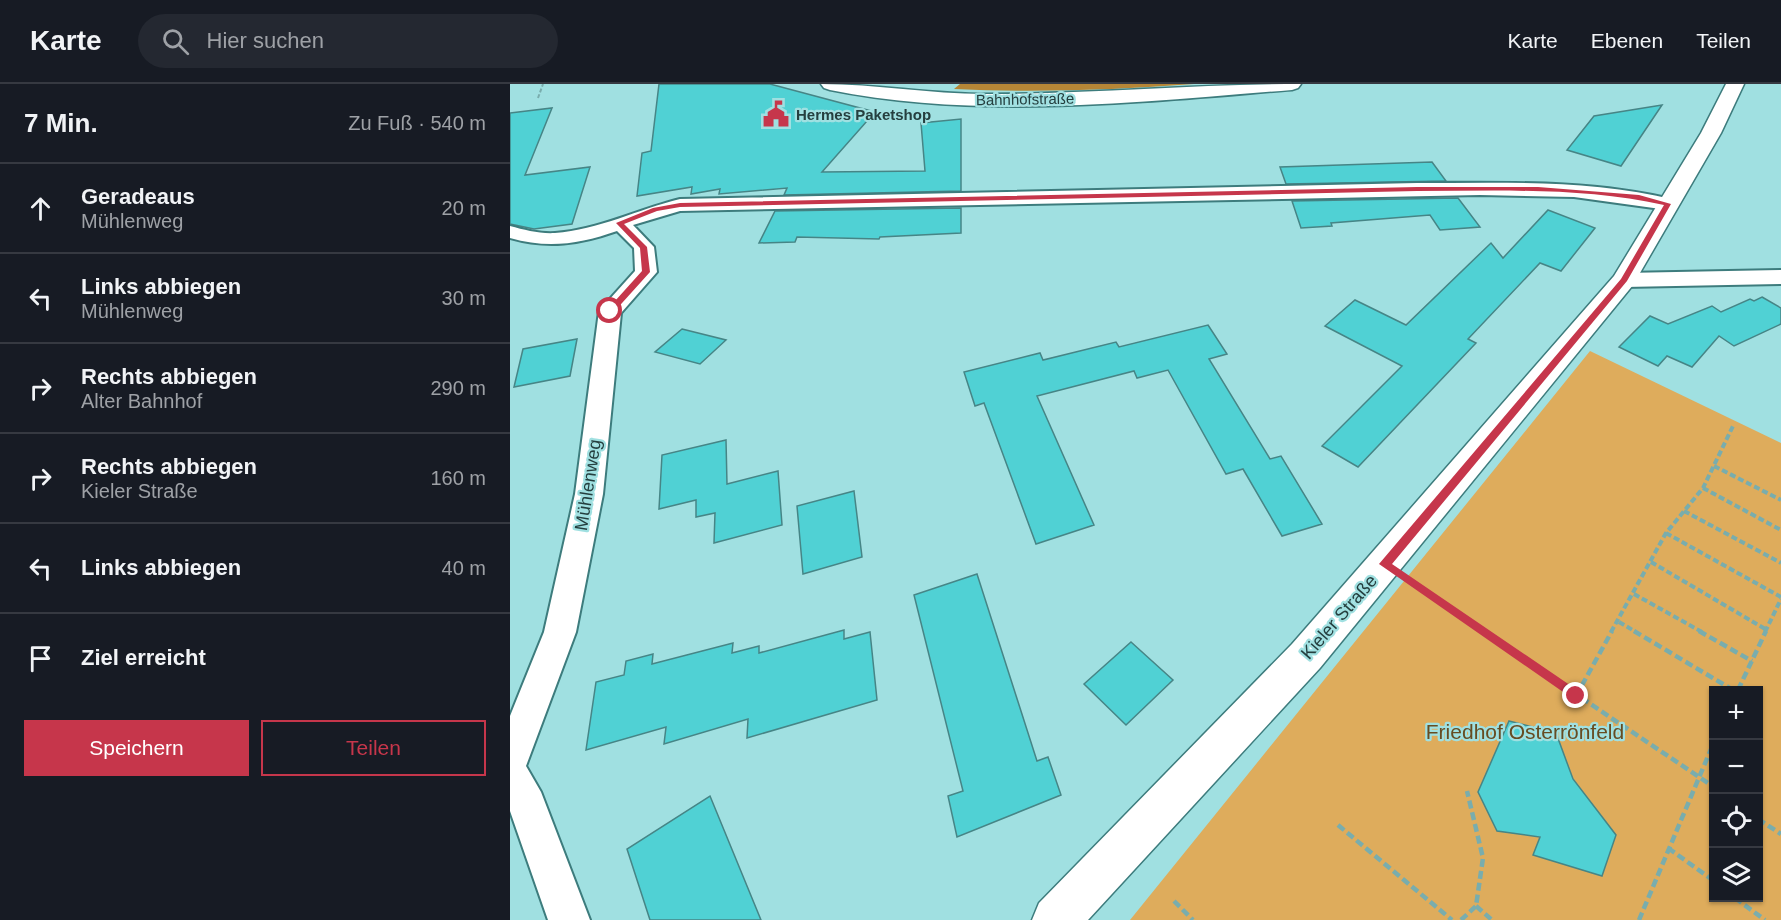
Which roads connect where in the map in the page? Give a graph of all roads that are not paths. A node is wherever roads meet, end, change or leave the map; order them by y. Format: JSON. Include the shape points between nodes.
{"nodes":[{"id":1,"x":830,"y":84,"type":"edge"},
{"id":2,"x":1292,"y":84,"type":"edge"},
{"id":3,"x":1735,"y":84,"type":"edge"},
{"id":4,"x":1668,"y":204,"type":"junction"},
{"id":5,"x":620,"y":223,"type":"junction"},
{"id":6,"x":510,"y":232,"type":"edge"},
{"id":7,"x":1781,"y":277,"type":"edge"},
{"id":8,"x":1624,"y":280,"type":"junction"},
{"id":9,"x":510,"y":761,"type":"edge"},
{"id":10,"x":510,"y":774,"type":"edge"},
{"id":11,"x":569,"y":920,"type":"edge"},
{"id":12,"x":1056,"y":920,"type":"edge"}],
"edges":[{"from":1,"to":2,"type":"street","name":"Bahnhofstraße","via":[[926,99],[969,100],[1099,98]]},
{"from":3,"to":4,"type":"street","name":"Kieler Straße"},
{"from":4,"to":5,"type":"street","via":[[1639,197],[1538,189],[1417,189],[680,205],[655,209]]},
{"from":4,"to":8,"type":"street","name":"Kieler Straße"},
{"from":5,"to":6,"type":"street","via":[[564,239],[528,239]]},
{"from":5,"to":9,"type":"street","name":"Mühlenweg","via":[[644,247],[646,272],[610,311],[589,494],[560,632]]},
{"from":7,"to":8,"type":"street"},
{"from":8,"to":12,"type":"street","name":"Kieler Straße","via":[[1306,656]]},
{"from":10,"to":11,"type":"street","via":[[522,792]]}]}
